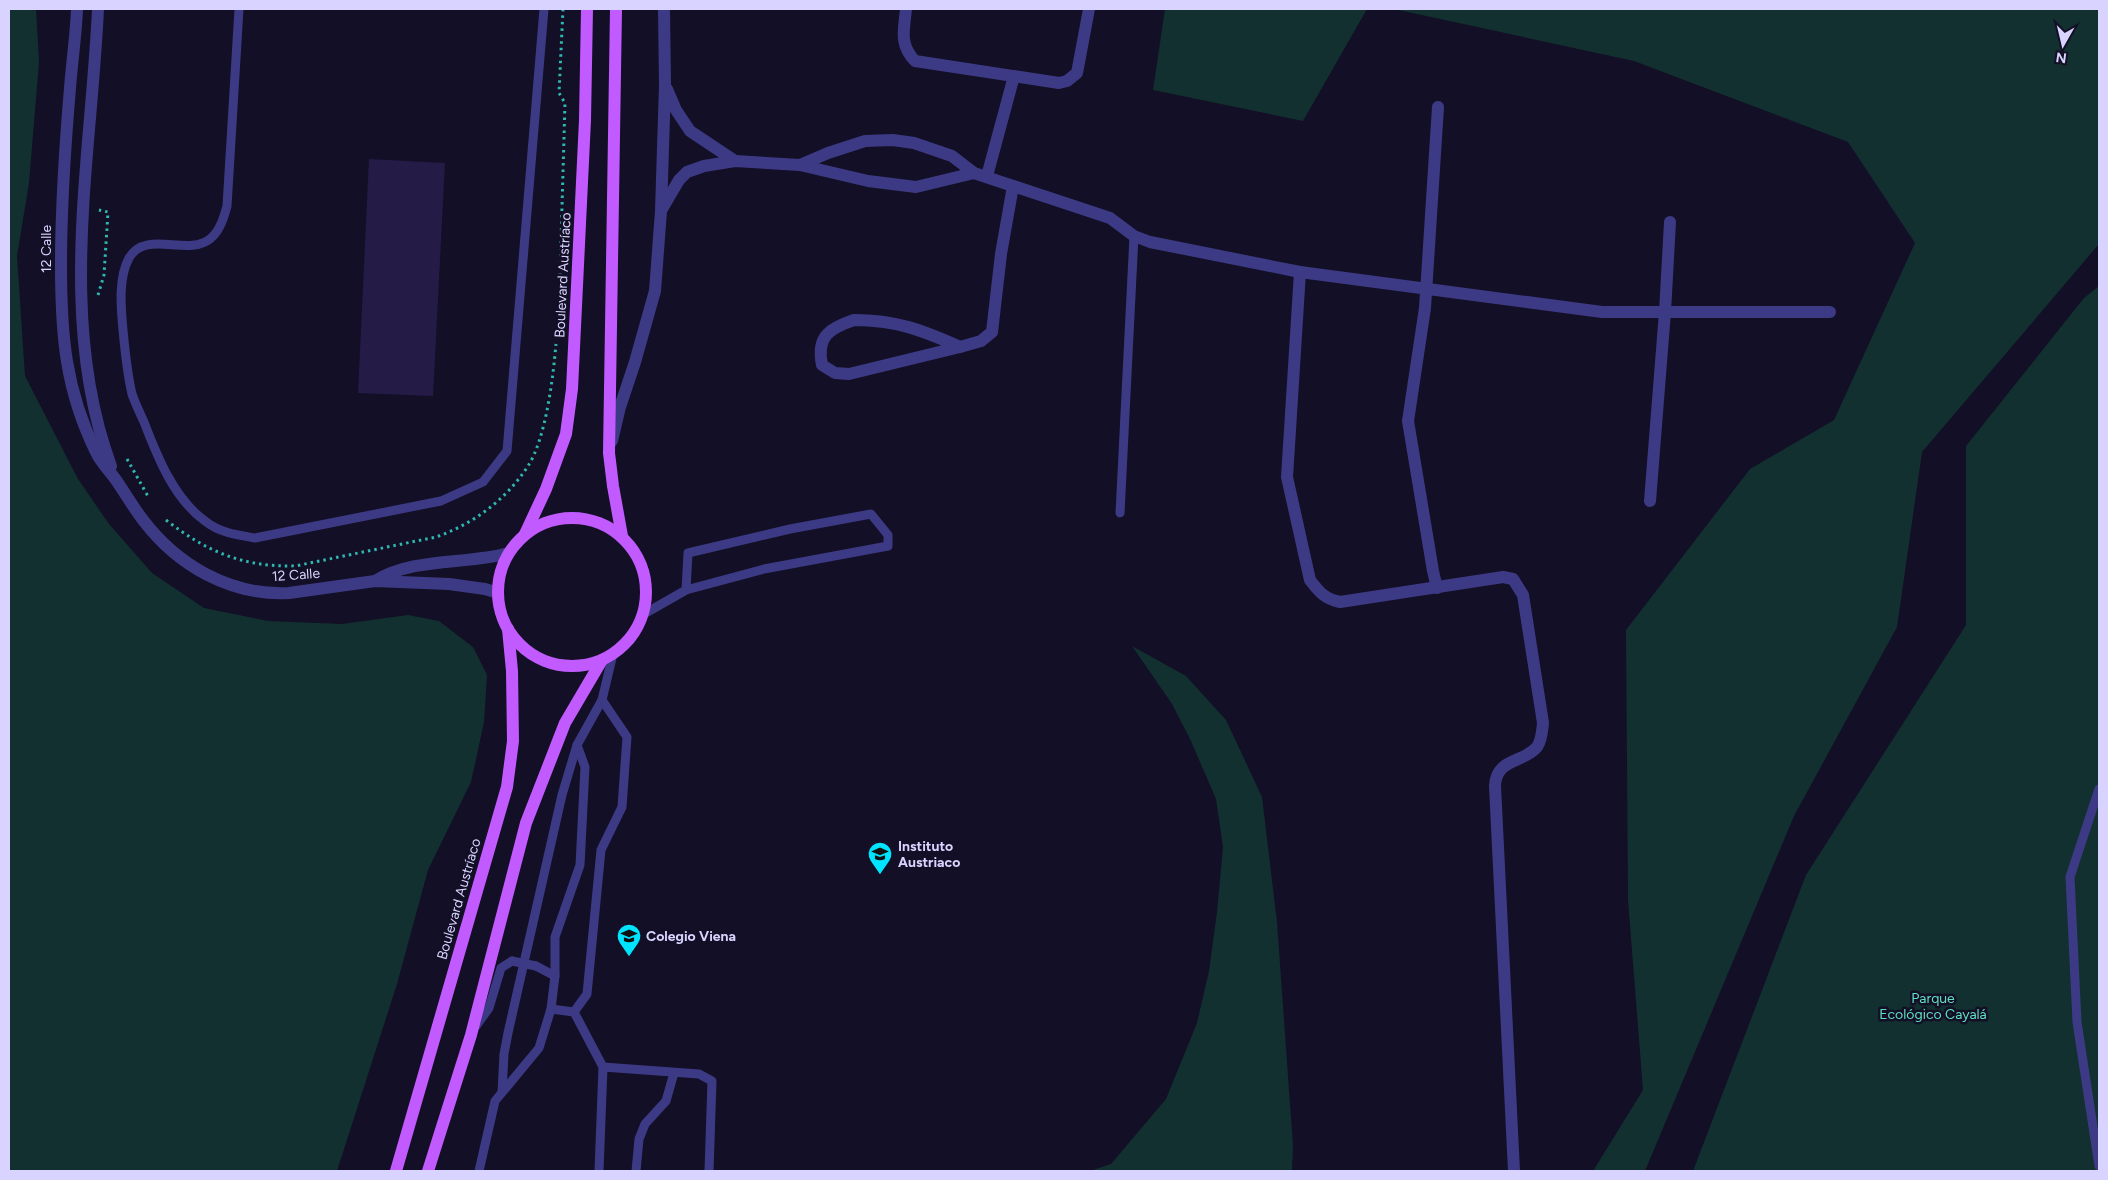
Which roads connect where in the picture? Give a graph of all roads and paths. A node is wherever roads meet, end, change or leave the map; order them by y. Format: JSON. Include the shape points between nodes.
{"nodes":[{"id":1,"x":78,"y":9,"type":"edge"},
{"id":2,"x":98,"y":9,"type":"edge"},
{"id":3,"x":239,"y":9,"type":"edge"},
{"id":4,"x":544,"y":9,"type":"edge"},
{"id":5,"x":563,"y":9,"type":"edge"},
{"id":6,"x":587,"y":9,"type":"edge"},
{"id":7,"x":616,"y":9,"type":"edge"},
{"id":8,"x":664,"y":9,"type":"edge"},
{"id":9,"x":906,"y":9,"type":"edge"},
{"id":10,"x":1089,"y":9,"type":"edge"},
{"id":11,"x":1014,"y":76,"type":"junction"},
{"id":12,"x":665,"y":85,"type":"junction"},
{"id":13,"x":1438,"y":107,"type":"dead end"},
{"id":14,"x":736,"y":161,"type":"junction"},
{"id":15,"x":800,"y":165,"type":"junction"},
{"id":16,"x":974,"y":173,"type":"junction"},
{"id":17,"x":987,"y":176,"type":"junction"},
{"id":18,"x":1013,"y":186,"type":"junction"},
{"id":19,"x":107,"y":211,"type":"dead end"},
{"id":20,"x":661,"y":212,"type":"junction"},
{"id":21,"x":1670,"y":222,"type":"dead end"},
{"id":22,"x":1134,"y":236,"type":"junction"},
{"id":23,"x":1300,"y":272,"type":"junction"},
{"id":24,"x":559,"y":286,"type":"dead end"},
{"id":25,"x":1425,"y":290,"type":"junction"},
{"id":26,"x":97,"y":299,"type":"dead end"},
{"id":27,"x":1665,"y":312,"type":"junction"},
{"id":28,"x":1830,"y":312,"type":"dead end"},
{"id":29,"x":557,"y":342,"type":"dead end"},
{"id":30,"x":960,"y":347,"type":"junction"},
{"id":31,"x":609,"y":453,"type":"junction"},
{"id":32,"x":126,"y":457,"type":"dead end"},
{"id":33,"x":115,"y":478,"type":"junction"},
{"id":34,"x":1650,"y":501,"type":"dead end"},
{"id":35,"x":151,"y":502,"type":"dead end"},
{"id":36,"x":1120,"y":513,"type":"dead end"},
{"id":37,"x":162,"y":518,"type":"dead end"},
{"id":38,"x":525,"y":534,"type":"junction"},
{"id":39,"x":622,"y":536,"type":"junction"},
{"id":40,"x":509,"y":553,"type":"junction"},
{"id":41,"x":375,"y":581,"type":"junction"},
{"id":42,"x":1437,"y":588,"type":"junction"},
{"id":43,"x":686,"y":590,"type":"junction"},
{"id":44,"x":498,"y":593,"type":"junction"},
{"id":45,"x":644,"y":614,"type":"junction"},
{"id":46,"x":508,"y":629,"type":"junction"},
{"id":47,"x":608,"y":657,"type":"junction"},
{"id":48,"x":602,"y":700,"type":"junction"},
{"id":49,"x":577,"y":745,"type":"junction"},
{"id":50,"x":2099,"y":789,"type":"edge"},
{"id":51,"x":555,"y":976,"type":"junction"},
{"id":52,"x":551,"y":1009,"type":"junction"},
{"id":53,"x":574,"y":1012,"type":"junction"},
{"id":54,"x":471,"y":1035,"type":"junction"},
{"id":55,"x":603,"y":1067,"type":"junction"},
{"id":56,"x":674,"y":1074,"type":"junction"},
{"id":57,"x":502,"y":1092,"type":"junction"},
{"id":58,"x":2099,"y":1166,"type":"edge"},
{"id":59,"x":396,"y":1171,"type":"edge"},
{"id":60,"x":428,"y":1171,"type":"edge"},
{"id":61,"x":479,"y":1171,"type":"edge"},
{"id":62,"x":599,"y":1171,"type":"edge"},
{"id":63,"x":636,"y":1171,"type":"edge"},
{"id":64,"x":709,"y":1171,"type":"edge"},
{"id":65,"x":1514,"y":1171,"type":"edge"}],
"edges":[{"from":1,"to":33,"type":"street","name":"12 Calle","via":[[62,202],[62,334],[68,377],[87,432],[97,455]]},
{"from":2,"to":33,"type":"street","name":"12 Calle","via":[[86,149],[82,318],[91,393]]},
{"from":3,"to":4,"type":"lane","via":[[227,206],[221,224],[210,239],[194,245],[146,245],[137,248],[129,259],[124,277],[122,318],[132,394],[161,466],[205,521],[228,534],[255,538],[441,501],[483,482],[507,451]]},
{"from":5,"to":24,"type":"path","via":[[559,93],[565,103]]},
{"from":6,"to":38,"type":"main road","name":"Boulevard Austríaco","via":[[572,389],[566,434]]},
{"from":7,"to":31,"type":"main road"},
{"from":8,"to":12,"type":"street"},
{"from":9,"to":11,"type":"street","via":[[903,39],[907,53],[915,61]]},
{"from":10,"to":11,"type":"street","via":[[1078,73],[1067,81],[1059,82]]},
{"from":11,"to":17,"type":"street"},
{"from":12,"to":14,"type":"street","via":[[676,110],[690,130]]},
{"from":12,"to":20,"type":"street"},
{"from":13,"to":25,"type":"street"},
{"from":14,"to":15,"type":"street"},
{"from":14,"to":20,"type":"street","via":[[687,172]]},
{"from":15,"to":16,"type":"street","via":[[868,181],[916,187]]},
{"from":15,"to":16,"type":"street","via":[[865,141],[893,140],[935,149],[952,156]]},
{"from":16,"to":17,"type":"street"},
{"from":17,"to":18,"type":"street"},
{"from":18,"to":22,"type":"street","via":[[1110,218]]},
{"from":18,"to":30,"type":"street","via":[[992,332],[981,341]]},
{"from":19,"to":26,"type":"path","via":[[104,275]]},
{"from":20,"to":31,"type":"street","via":[[655,291]]},
{"from":21,"to":27,"type":"street"},
{"from":22,"to":23,"type":"street","via":[[1164,246]]},
{"from":22,"to":36,"type":"lane"},
{"from":23,"to":25,"type":"street"},
{"from":23,"to":42,"type":"street","via":[[1287,477],[1310,580],[1320,593],[1340,602]]},
{"from":25,"to":27,"type":"street","via":[[1602,312]]},
{"from":25,"to":42,"type":"street","via":[[1408,421]]},
{"from":27,"to":28,"type":"street"},
{"from":27,"to":34,"type":"street"},
{"from":29,"to":37,"type":"path","via":[[546,411],[529,466],[499,500],[479,517],[455,530],[436,537],[295,566],[278,566],[220,555],[187,537]]},
{"from":30,"to":30,"type":"street","via":[[849,374],[835,373],[822,364],[820,352],[828,332],[854,320],[894,323]]},
{"from":31,"to":39,"type":"main road"},
{"from":32,"to":35,"type":"path"},
{"from":33,"to":41,"type":"street","name":"12 Calle","via":[[163,544],[190,565],[216,579],[257,591],[278,593]]},
{"from":38,"to":39,"type":"main road","via":[[548,522],[574,517],[599,522]]},
{"from":38,"to":40,"type":"main road"},
{"from":39,"to":45,"type":"main road","via":[[636,552],[645,575]]},
{"from":40,"to":41,"type":"street","name":"12 Calle","via":[[481,560],[408,567],[389,572]]},
{"from":40,"to":44,"type":"main road","via":[[500,570]]},
{"from":41,"to":44,"type":"street","name":"12 Calle","via":[[449,584]]},
{"from":42,"to":65,"type":"street","via":[[1503,577],[1513,579],[1520,587],[1543,723],[1537,747],[1501,769],[1495,781]]},
{"from":43,"to":43,"type":"lane","via":[[764,569],[888,546],[888,536],[871,514],[688,553]]},
{"from":43,"to":45,"type":"lane"},
{"from":44,"to":46,"type":"main road","via":[[499,607]]},
{"from":45,"to":47,"type":"main road","via":[[634,634]]},
{"from":46,"to":47,"type":"main road","via":[[523,648],[555,664],[579,666]]},
{"from":46,"to":59,"type":"main road","name":"Boulevard Austríaco","via":[[513,741],[507,787]]},
{"from":47,"to":48,"type":"lane"},
{"from":47,"to":54,"type":"main road","via":[[565,724],[526,823]]},
{"from":48,"to":49,"type":"lane"},
{"from":48,"to":53,"type":"lane","via":[[627,737],[622,806],[601,850],[588,994]]},
{"from":49,"to":51,"type":"lane","via":[[585,767],[580,865],[556,937]]},
{"from":49,"to":57,"type":"lane","via":[[562,795],[508,1033]]},
{"from":50,"to":58,"type":"lane","via":[[2070,877],[2077,1022]]},
{"from":51,"to":52,"type":"lane"},
{"from":51,"to":54,"type":"lane","bridge":true,"via":[[536,966],[512,961],[501,968],[489,1008]]},
{"from":52,"to":53,"type":"lane"},
{"from":52,"to":57,"type":"lane","via":[[539,1048]]},
{"from":53,"to":55,"type":"lane"},
{"from":54,"to":60,"type":"main road"},
{"from":55,"to":56,"type":"lane"},
{"from":55,"to":62,"type":"lane"},
{"from":56,"to":63,"type":"lane","via":[[666,1101],[645,1124],[639,1139]]},
{"from":56,"to":64,"type":"lane","via":[[699,1074],[712,1081]]},
{"from":57,"to":61,"type":"lane","via":[[495,1101]]}]}
